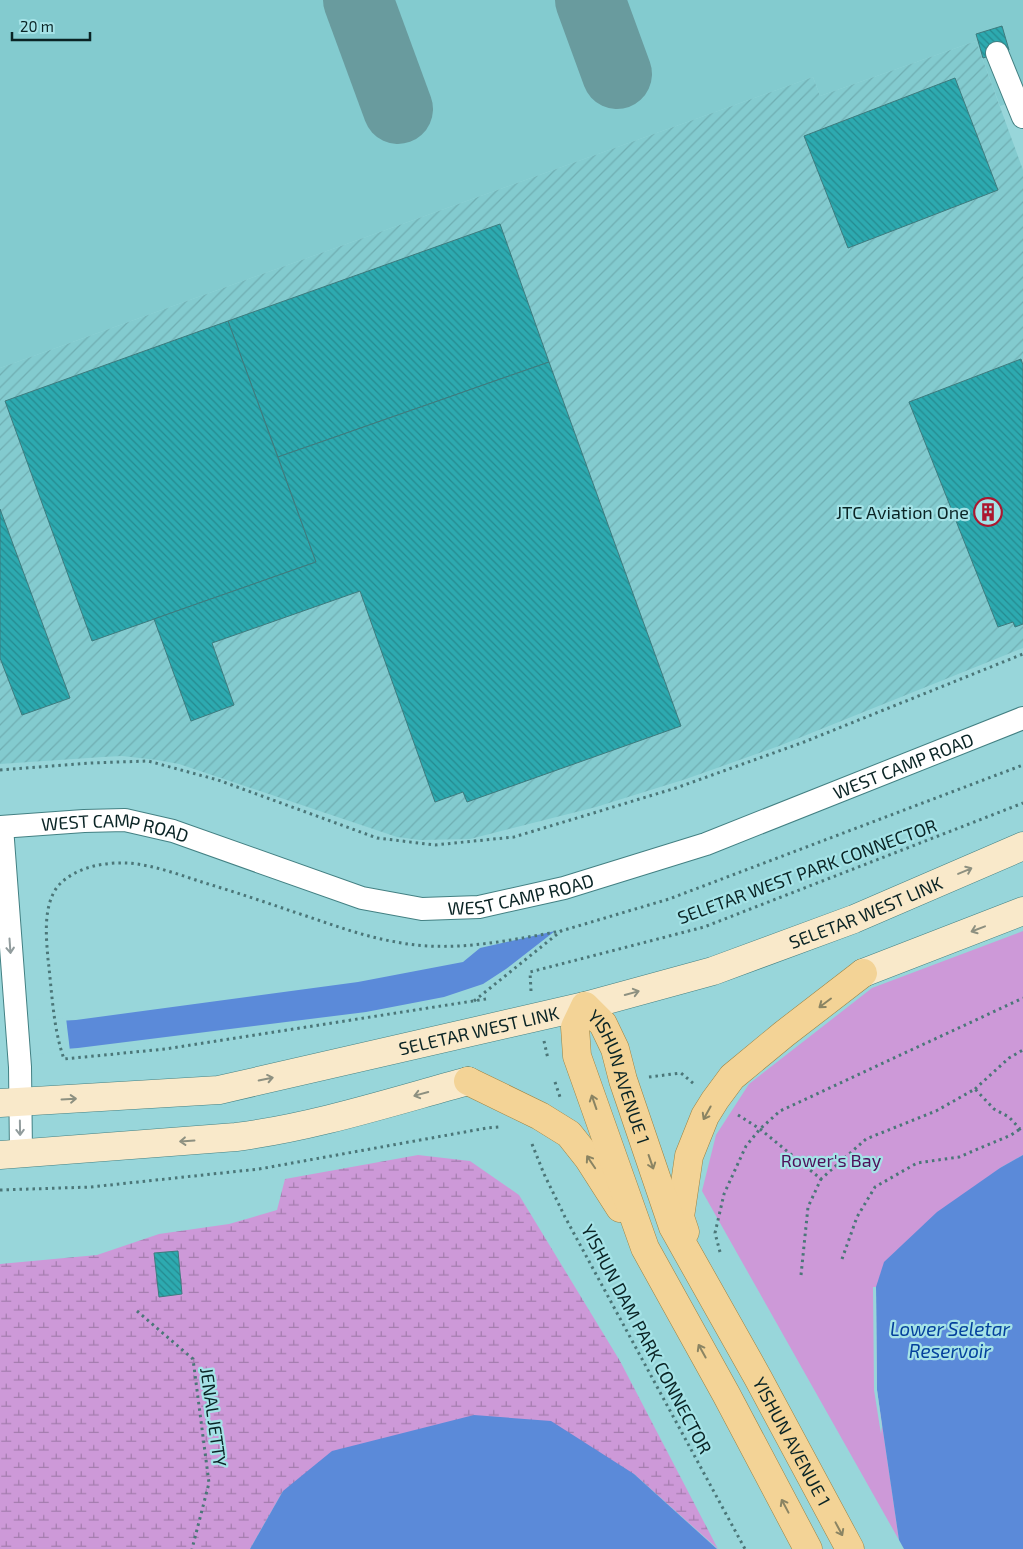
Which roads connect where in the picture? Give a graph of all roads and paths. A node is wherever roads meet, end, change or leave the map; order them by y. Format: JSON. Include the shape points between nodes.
{"nodes":[{"id":1,"x":997,"y":53,"type":"dead end"},
{"id":2,"x":1023,"y":117,"type":"edge"},
{"id":3,"x":1023,"y":654,"type":"edge"},
{"id":4,"x":1023,"y":718,"type":"edge"},
{"id":5,"x":1023,"y":765,"type":"edge"},
{"id":6,"x":0,"y":770,"type":"edge"},
{"id":7,"x":1023,"y":803,"type":"edge"},
{"id":8,"x":1,"y":827,"type":"edge"},
{"id":9,"x":1023,"y":846,"type":"edge"},
{"id":10,"x":1023,"y":912,"type":"edge"},
{"id":11,"x":560,"y":931,"type":"junction"},
{"id":12,"x":522,"y":993,"type":"dead end"},
{"id":13,"x":492,"y":998,"type":"dead end"},
{"id":14,"x":1023,"y":998,"type":"edge"},
{"id":15,"x":473,"y":1001,"type":"junction"},
{"id":16,"x":585,"y":1006,"type":"junction"},
{"id":17,"x":1023,"y":1050,"type":"edge"},
{"id":18,"x":623,"y":1080,"type":"junction"},
{"id":19,"x":975,"y":1089,"type":"junction"},
{"id":20,"x":590,"y":1090,"type":"junction"},
{"id":21,"x":560,"y":1098,"type":"dead end"},
{"id":22,"x":714,"y":1100,"type":"junction"},
{"id":23,"x":10,"y":1102,"type":"edge"},
{"id":24,"x":500,"y":1128,"type":"dead end"},
{"id":25,"x":1022,"y":1128,"type":"edge"},
{"id":26,"x":760,"y":1129,"type":"junction"},
{"id":27,"x":532,"y":1138,"type":"dead end"},
{"id":28,"x":10,"y":1154,"type":"edge"},
{"id":29,"x":821,"y":1179,"type":"junction"},
{"id":30,"x":0,"y":1190,"type":"edge"},
{"id":31,"x":645,"y":1248,"type":"junction"},
{"id":32,"x":720,"y":1252,"type":"dead end"},
{"id":33,"x":842,"y":1259,"type":"dead end"},
{"id":34,"x":801,"y":1275,"type":"dead end"},
{"id":35,"x":702,"y":1278,"type":"junction"},
{"id":36,"x":138,"y":1311,"type":"dead end"},
{"id":37,"x":192,"y":1549,"type":"edge"},
{"id":38,"x":745,"y":1549,"type":"edge"},
{"id":39,"x":808,"y":1549,"type":"edge"},
{"id":40,"x":850,"y":1549,"type":"edge"}],
"edges":[{"from":1,"to":2,"type":"street"},
{"from":3,"to":6,"type":"path","via":[[804,742],[676,788],[514,837],[435,845],[378,838],[218,780],[148,761]]},
{"from":4,"to":8,"type":"street","name":"WEST CAMP ROAD","via":[[706,844],[564,888],[479,908],[422,909],[362,898],[173,831],[125,820]]},
{"from":5,"to":11,"type":"path","via":[[669,899]]},
{"from":7,"to":12,"type":"path","name":"SELETAR WEST PARK CONNECTOR","via":[[704,927],[530,972],[531,991]]},
{"from":8,"to":23,"type":"street","name":"WEST CAMP ROAD","one_way":true,"via":[[18,1054]]},
{"from":16,"to":9,"type":"main road","name":"SELETAR WEST LINK","one_way":true,"via":[[713,971],[854,918]]},
{"from":10,"to":22,"type":"main road","one_way":true,"via":[[863,973],[732,1076]]},
{"from":11,"to":15,"type":"path"},
{"from":11,"to":15,"type":"path","via":[[486,945],[397,943],[156,868],[128,863],[97,865],[72,874],[58,886],[49,904],[46,936],[55,1021],[64,1059],[165,1049]]},
{"from":13,"to":15,"type":"path"},
{"from":14,"to":26,"type":"path","via":[[780,1111]]},
{"from":16,"to":18,"type":"main road","name":"YISHUN AVENUE 1","via":[[603,1024],[615,1048]]},
{"from":16,"to":20,"type":"main road","name":"YISHUN AVENUE 1","via":[[575,1027],[577,1056]]},
{"from":23,"to":16,"type":"main road","name":"SELETAR WEST LINK","one_way":true,"via":[[218,1090]]},
{"from":17,"to":19,"type":"path","via":[[1009,1058]]},
{"from":18,"to":22,"type":"path","via":[[681,1074]]},
{"from":18,"to":35,"type":"main road","name":"YISHUN AVENUE 1","one_way":true,"via":[[673,1227]]},
{"from":19,"to":25,"type":"path","via":[[994,1109]]},
{"from":19,"to":29,"type":"path","via":[[936,1111],[866,1139]]},
{"from":20,"to":21,"type":"path"},
{"from":31,"to":20,"type":"main road","name":"YISHUN AVENUE 1","one_way":true},
{"from":22,"to":26,"type":"path"},
{"from":22,"to":35,"type":"main road","one_way":true,"via":[[689,1156],[680,1217]]},
{"from":23,"to":28,"type":"street","name":"WEST CAMP ROAD","one_way":true},
{"from":24,"to":30,"type":"path","via":[[259,1169],[91,1187]]},
{"from":25,"to":33,"type":"path","via":[[959,1157],[917,1163],[875,1187],[857,1217]]},
{"from":26,"to":29,"type":"path"},
{"from":26,"to":32,"type":"path","via":[[746,1146],[724,1194],[715,1233]]},
{"from":27,"to":38,"type":"path","name":"YISHUN DAM PARK CONNECTOR","via":[[544,1174],[565,1216]]},
{"from":31,"to":28,"type":"main road","one_way":true,"via":[[570,1134],[468,1081],[263,1134]]},
{"from":29,"to":34,"type":"path","via":[[808,1208]]},
{"from":39,"to":31,"type":"main road","name":"YISHUN AVENUE 1","one_way":true},
{"from":35,"to":40,"type":"main road","name":"YISHUN AVENUE 1","one_way":true},
{"from":36,"to":37,"type":"path","name":"JENAL JETTY","via":[[192,1359],[209,1483]]}]}
